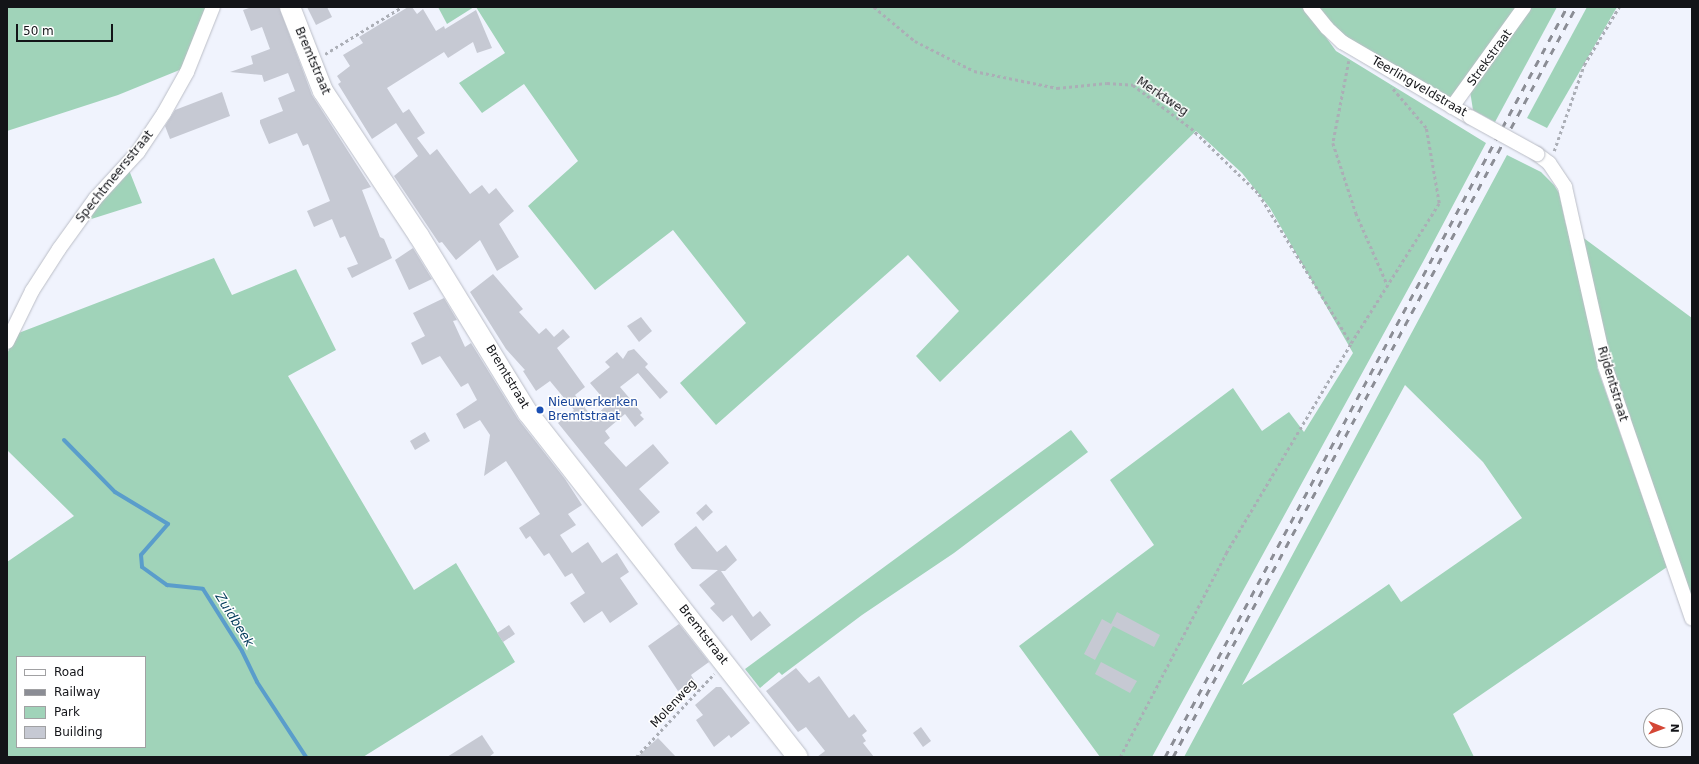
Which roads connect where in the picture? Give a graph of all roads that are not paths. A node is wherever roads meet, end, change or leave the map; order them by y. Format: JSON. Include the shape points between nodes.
{"nodes":[{"id":1,"x":213,"y":7,"type":"edge"},
{"id":2,"x":290,"y":7,"type":"edge"},
{"id":3,"x":1310,"y":7,"type":"edge"},
{"id":4,"x":1524,"y":7,"type":"edge"},
{"id":5,"x":1452,"y":107,"type":"junction"},
{"id":6,"x":1537,"y":154,"type":"joint"},
{"id":7,"x":7,"y":342,"type":"edge"},
{"id":8,"x":1692,"y":618,"type":"edge"},
{"id":9,"x":798,"y":757,"type":"edge"}],
"edges":[{"from":1,"to":7,"type":"street","name":"Spechtmeersstraat","via":[[187,72],[164,113],[138,152],[95,199],[59,249],[32,291]]},
{"from":2,"to":9,"type":"street","name":"Bremtstraat","via":[[323,91],[419,236],[528,412]]},
{"from":3,"to":5,"type":"street","name":"Teerlingveldstraat","via":[[1326,28],[1350,47]]},
{"from":4,"to":5,"type":"street","name":"Strekstraat"},
{"from":5,"to":6,"type":"street","name":"Teerlingveldstraat","bridge":true},
{"from":6,"to":8,"type":"street","name":"Rijdentstraat","via":[[1559,174],[1568,199],[1575,241],[1605,366]]}]}
